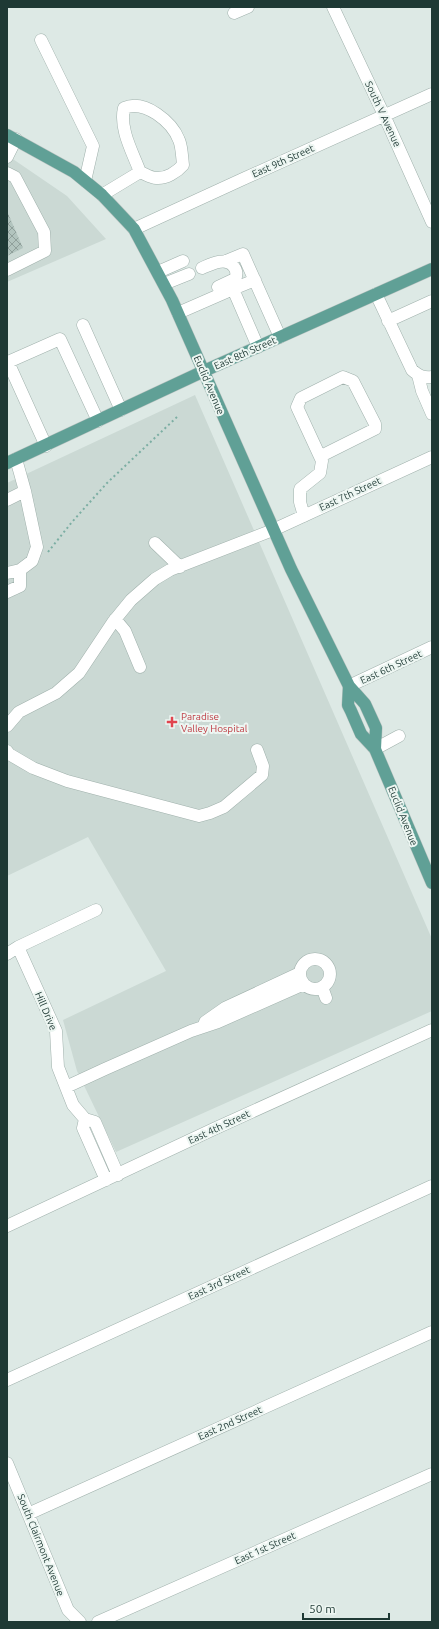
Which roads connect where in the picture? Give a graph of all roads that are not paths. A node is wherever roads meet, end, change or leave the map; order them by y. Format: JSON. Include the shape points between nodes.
{"nodes":[{"id":1,"x":248,"y":7,"type":"edge"},
{"id":2,"x":333,"y":7,"type":"edge"},
{"id":3,"x":234,"y":13,"type":"dead end"},
{"id":4,"x":41,"y":40,"type":"dead end"},
{"id":5,"x":432,"y":94,"type":"edge"},
{"id":6,"x":384,"y":116,"type":"junction"},
{"id":7,"x":11,"y":137,"type":"edge"},
{"id":8,"x":7,"y":157,"type":"edge"},
{"id":9,"x":140,"y":172,"type":"junction"},
{"id":10,"x":7,"y":173,"type":"edge"},
{"id":11,"x":84,"y":181,"type":"junction"},
{"id":12,"x":102,"y":195,"type":"junction"},
{"id":13,"x":432,"y":222,"type":"edge"},
{"id":14,"x":134,"y":229,"type":"junction"},
{"id":15,"x":183,"y":261,"type":"dead end"},
{"id":16,"x":226,"y":261,"type":"junction"},
{"id":17,"x":202,"y":268,"type":"dead end"},
{"id":18,"x":432,"y":269,"type":"edge"},
{"id":19,"x":7,"y":270,"type":"edge"},
{"id":20,"x":158,"y":272,"type":"junction"},
{"id":21,"x":189,"y":274,"type":"dead end"},
{"id":22,"x":255,"y":280,"type":"junction"},
{"id":23,"x":164,"y":284,"type":"junction"},
{"id":24,"x":233,"y":289,"type":"junction"},
{"id":25,"x":376,"y":294,"type":"junction"},
{"id":26,"x":212,"y":298,"type":"junction"},
{"id":27,"x":432,"y":301,"type":"edge"},
{"id":28,"x":178,"y":313,"type":"junction"},
{"id":29,"x":388,"y":320,"type":"junction"},
{"id":30,"x":83,"y":325,"type":"dead end"},
{"id":31,"x":280,"y":337,"type":"junction"},
{"id":32,"x":258,"y":347,"type":"junction"},
{"id":33,"x":204,"y":371,"type":"junction"},
{"id":34,"x":418,"y":375,"type":"junction"},
{"id":35,"x":432,"y":377,"type":"edge"},
{"id":36,"x":121,"y":410,"type":"junction"},
{"id":37,"x":432,"y":414,"type":"edge"},
{"id":38,"x":98,"y":421,"type":"junction"},
{"id":39,"x":46,"y":446,"type":"junction"},
{"id":40,"x":320,"y":456,"type":"junction"},
{"id":41,"x":429,"y":458,"type":"edge"},
{"id":42,"x":10,"y":462,"type":"edge"},
{"id":43,"x":25,"y":491,"type":"junction"},
{"id":44,"x":7,"y":500,"type":"edge"},
{"id":45,"x":304,"y":516,"type":"junction"},
{"id":46,"x":273,"y":530,"type":"junction"},
{"id":47,"x":155,"y":543,"type":"dead end"},
{"id":48,"x":180,"y":567,"type":"junction"},
{"id":49,"x":20,"y":570,"type":"junction"},
{"id":50,"x":7,"y":573,"type":"edge"},
{"id":51,"x":7,"y":592,"type":"edge"},
{"id":52,"x":115,"y":619,"type":"junction"},
{"id":53,"x":431,"y":649,"type":"edge"},
{"id":54,"x":140,"y":667,"type":"dead end"},
{"id":55,"x":349,"y":686,"type":"junction"},
{"id":56,"x":7,"y":726,"type":"edge"},
{"id":57,"x":399,"y":736,"type":"dead end"},
{"id":58,"x":375,"y":749,"type":"junction"},
{"id":59,"x":257,"y":750,"type":"dead end"},
{"id":60,"x":7,"y":751,"type":"edge"},
{"id":61,"x":432,"y":883,"type":"edge"},
{"id":62,"x":96,"y":910,"type":"dead end"},
{"id":63,"x":18,"y":947,"type":"junction"},
{"id":64,"x":7,"y":954,"type":"edge"},
{"id":65,"x":302,"y":978,"type":"junction"},
{"id":66,"x":322,"y":987,"type":"junction"},
{"id":67,"x":326,"y":998,"type":"dead end"},
{"id":68,"x":432,"y":1030,"type":"edge"},
{"id":69,"x":66,"y":1088,"type":"junction"},
{"id":70,"x":85,"y":1119,"type":"junction"},
{"id":71,"x":118,"y":1175,"type":"junction"},
{"id":72,"x":106,"y":1180,"type":"junction"},
{"id":73,"x":432,"y":1186,"type":"edge"},
{"id":74,"x":7,"y":1226,"type":"edge"},
{"id":75,"x":432,"y":1332,"type":"edge"},
{"id":76,"x":7,"y":1380,"type":"edge"},
{"id":77,"x":7,"y":1463,"type":"edge"},
{"id":78,"x":432,"y":1474,"type":"edge"},
{"id":79,"x":28,"y":1514,"type":"junction"},
{"id":80,"x":80,"y":1622,"type":"edge"},
{"id":81,"x":98,"y":1622,"type":"edge"}],
"edges":[{"from":1,"to":3,"type":"street"},
{"from":2,"to":6,"type":"street","name":"South V Avenue"},
{"from":4,"to":11,"type":"street","via":[[93,146]]},
{"from":5,"to":6,"type":"street","name":"East 9th Street"},
{"from":6,"to":13,"type":"street","name":"South V Avenue"},
{"from":6,"to":14,"type":"street","name":"East 9th Street"},
{"from":7,"to":8,"type":"street"},
{"from":7,"to":11,"type":"main road","name":"Euclid Avenue","via":[[74,172]]},
{"from":9,"to":9,"type":"street","via":[[122,116],[124,108],[130,105],[153,111],[171,126],[180,141],[183,165],[179,170],[157,178]]},
{"from":9,"to":12,"type":"street"},
{"from":10,"to":19,"type":"street","via":[[15,177],[44,232],[45,251]]},
{"from":11,"to":12,"type":"main road","name":"Euclid Avenue"},
{"from":12,"to":14,"type":"main road","name":"Euclid Avenue"},
{"from":14,"to":20,"type":"main road","name":"Euclid Avenue"},
{"from":15,"to":20,"type":"street"},
{"from":16,"to":17,"type":"street"},
{"from":16,"to":22,"type":"street","via":[[243,254]]},
{"from":16,"to":26,"type":"street","via":[[236,269],[235,279],[216,288]]},
{"from":18,"to":25,"type":"main road","name":"East 8th Street"},
{"from":20,"to":23,"type":"main road","name":"Euclid Avenue"},
{"from":21,"to":23,"type":"street"},
{"from":22,"to":24,"type":"street"},
{"from":22,"to":31,"type":"street"},
{"from":23,"to":28,"type":"main road","name":"Euclid Avenue"},
{"from":24,"to":26,"type":"street"},
{"from":24,"to":32,"type":"street"},
{"from":25,"to":29,"type":"street"},
{"from":25,"to":31,"type":"main road","name":"East 8th Street"},
{"from":26,"to":28,"type":"street"},
{"from":27,"to":29,"type":"street"},
{"from":28,"to":33,"type":"main road","name":"Euclid Avenue"},
{"from":29,"to":34,"type":"street","via":[[412,370]]},
{"from":30,"to":36,"type":"street"},
{"from":31,"to":32,"type":"main road","name":"East 8th Street"},
{"from":32,"to":33,"type":"main road","name":"East 8th Street"},
{"from":33,"to":36,"type":"main road","name":"East 8th Street"},
{"from":33,"to":46,"type":"main road","name":"Euclid Avenue"},
{"from":34,"to":35,"type":"street"},
{"from":34,"to":37,"type":"street"},
{"from":36,"to":38,"type":"main road","name":"East 8th Street"},
{"from":38,"to":39,"type":"main road","name":"East 8th Street"},
{"from":38,"to":39,"type":"street","via":[[60,339],[8,362]]},
{"from":39,"to":42,"type":"main road","name":"East 8th Street"},
{"from":40,"to":40,"type":"street","via":[[298,402],[301,398],[343,378],[349,379],[353,381],[375,424],[375,429]]},
{"from":40,"to":45,"type":"street","via":[[320,473],[300,489]]},
{"from":41,"to":45,"type":"street","name":"East 7th Street"},
{"from":42,"to":43,"type":"street"},
{"from":43,"to":44,"type":"street"},
{"from":43,"to":49,"type":"street","via":[[37,547],[32,561]]},
{"from":45,"to":46,"type":"street","name":"East 7th Street"},
{"from":46,"to":48,"type":"street","name":"East 7th Street"},
{"from":46,"to":55,"type":"main road","name":"Euclid Avenue"},
{"from":47,"to":48,"type":"street"},
{"from":48,"to":52,"type":"street","name":"East 7th Street","via":[[155,579],[131,600]]},
{"from":49,"to":50,"type":"street"},
{"from":49,"to":51,"type":"street","via":[[20,586]]},
{"from":52,"to":54,"type":"street","via":[[125,631]]},
{"from":52,"to":56,"type":"street","name":"East 7th Street","via":[[80,673],[56,693],[19,712]]},
{"from":53,"to":55,"type":"street","name":"East 6th Street"},
{"from":55,"to":58,"type":"main road","name":"Euclid Avenue","via":[[348,705],[361,734]]},
{"from":57,"to":58,"type":"street"},
{"from":58,"to":61,"type":"main road","name":"Euclid Avenue"},
{"from":59,"to":60,"type":"street","via":[[264,766],[262,774],[224,807],[198,816],[67,781],[34,768]]},
{"from":62,"to":63,"type":"street"},
{"from":63,"to":64,"type":"street"},
{"from":63,"to":69,"type":"street","name":"Hill Drive","via":[[56,1031],[58,1067]]},
{"from":65,"to":66,"type":"street","via":[[313,988]]},
{"from":65,"to":66,"type":"street","via":[[303,965],[316,959],[321,960],[330,972],[328,982]]},
{"from":65,"to":69,"type":"street","via":[[225,1008],[191,1031]]},
{"from":66,"to":67,"type":"street"},
{"from":68,"to":71,"type":"street","name":"East 4th Street"},
{"from":69,"to":70,"type":"street","name":"Hill Drive","via":[[73,1105]]},
{"from":70,"to":71,"type":"street","name":"Hill Drive","via":[[95,1122]]},
{"from":70,"to":72,"type":"street","via":[[83,1128]]},
{"from":71,"to":72,"type":"street","name":"East 4th Street"},
{"from":72,"to":74,"type":"street","name":"East 4th Street"},
{"from":73,"to":76,"type":"street","name":"East 3rd Street"},
{"from":75,"to":79,"type":"street","name":"East 2nd Street"},
{"from":77,"to":79,"type":"street","name":"South Clairmont Avenue"},
{"from":78,"to":81,"type":"street","name":"East 1st Street"},
{"from":79,"to":80,"type":"street","name":"South Clairmont Avenue","via":[[68,1610]]}]}
